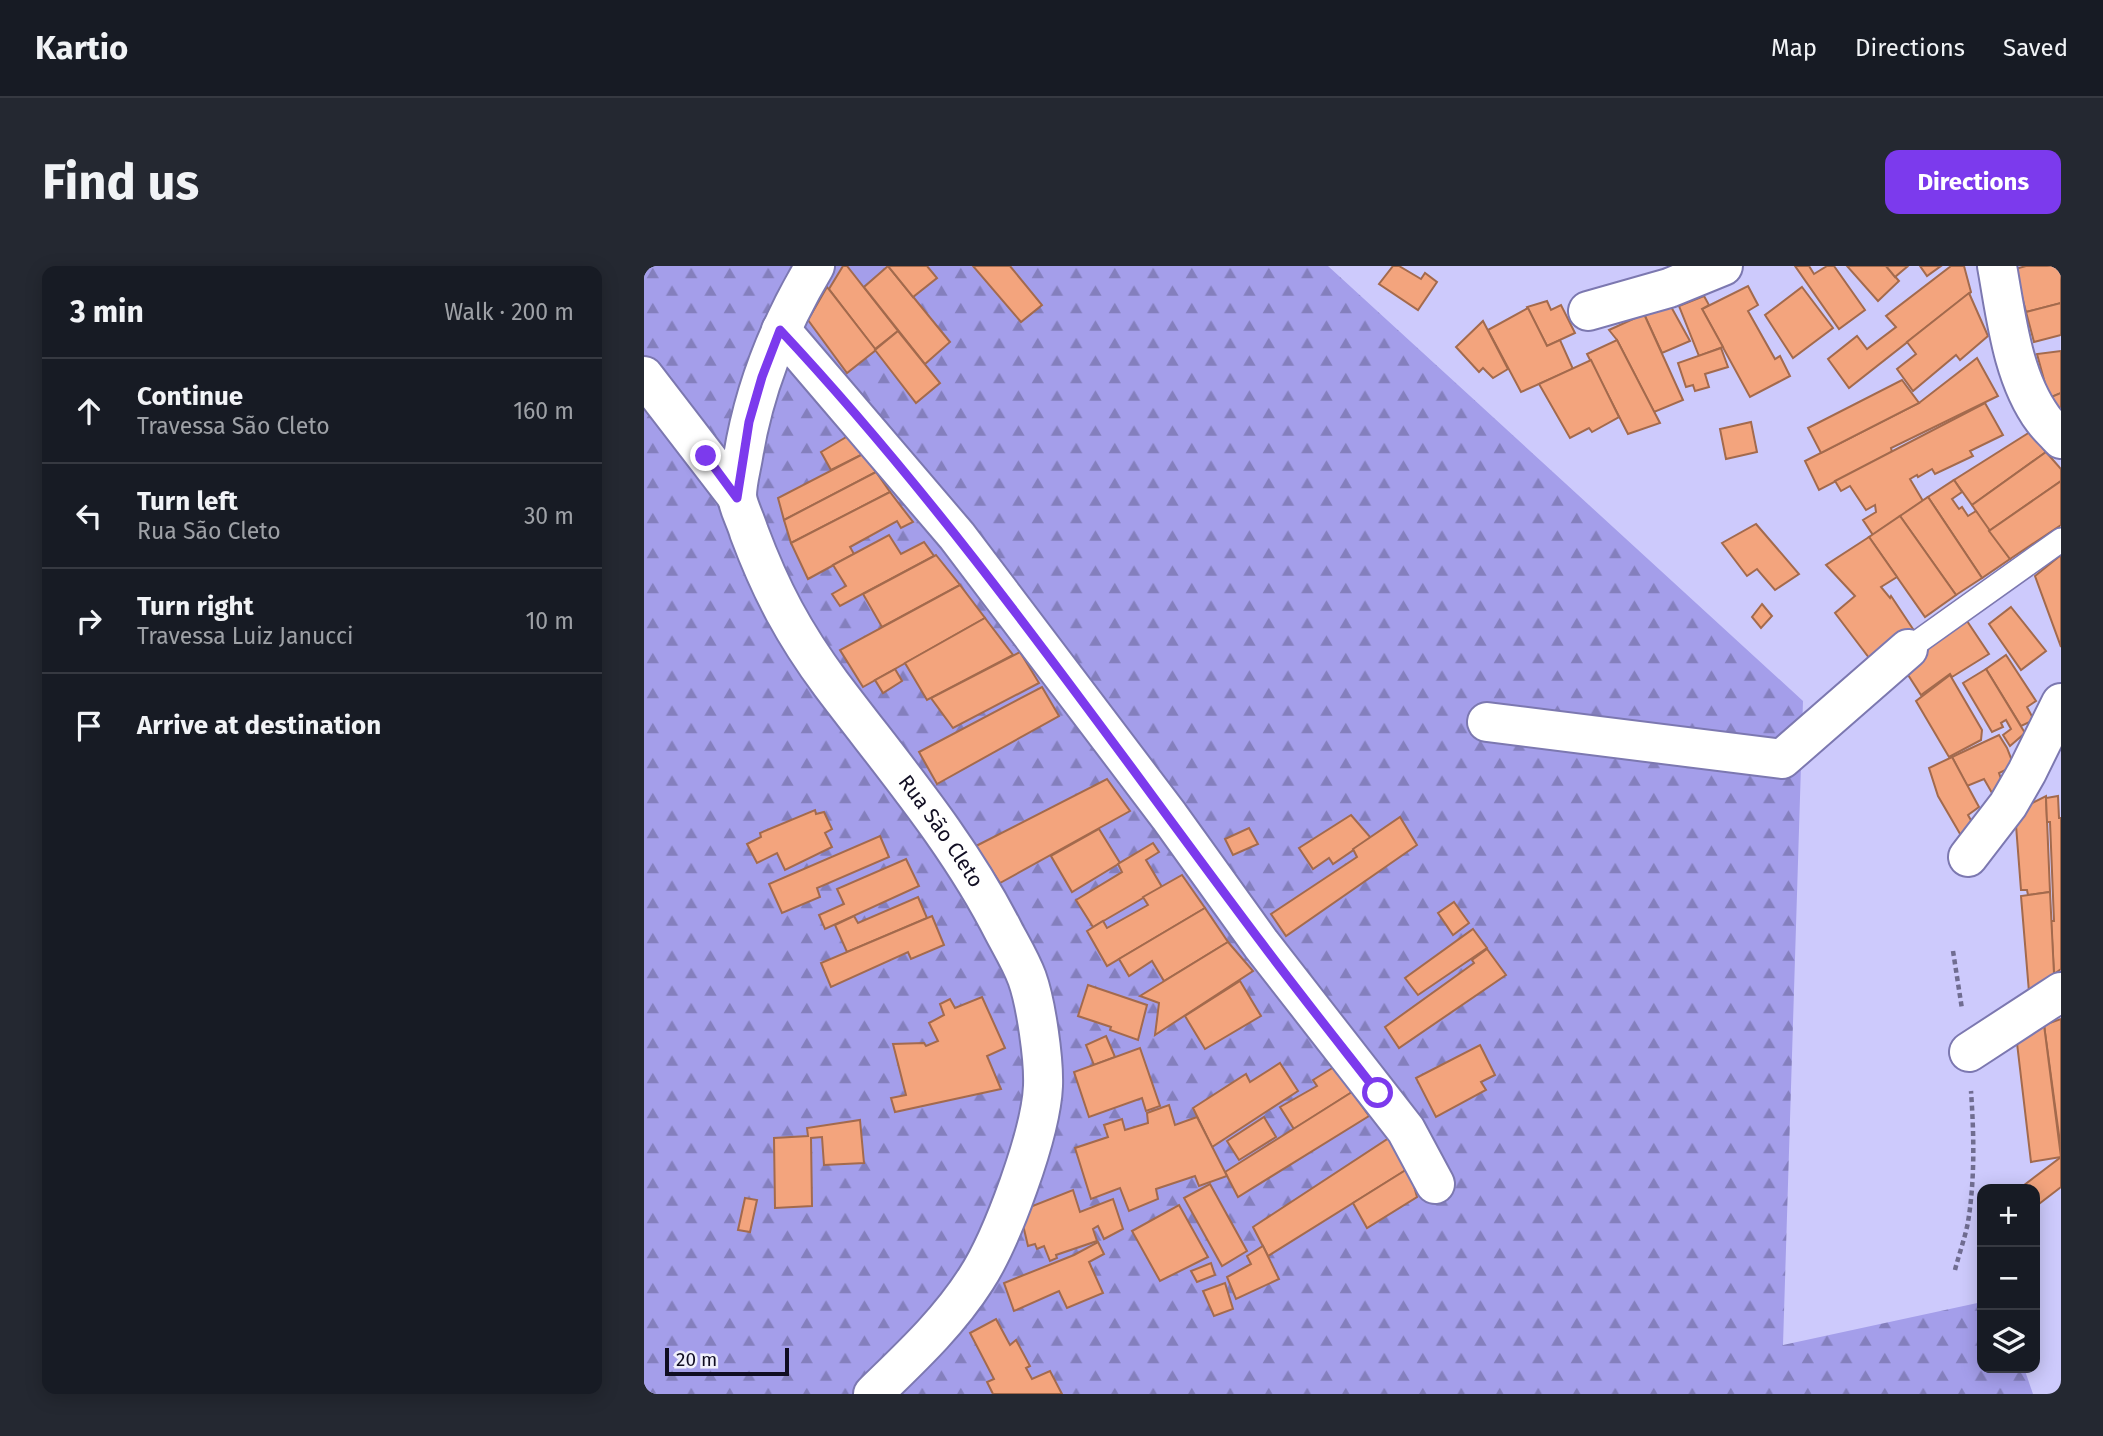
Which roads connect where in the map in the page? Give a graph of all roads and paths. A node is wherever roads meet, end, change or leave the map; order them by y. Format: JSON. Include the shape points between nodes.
{"nodes":[{"id":1,"x":815,"y":266,"type":"edge"},
{"id":2,"x":1723,"y":266,"type":"edge"},
{"id":3,"x":1997,"y":266,"type":"edge"},
{"id":4,"x":1588,"y":312,"type":"dead end"},
{"id":5,"x":780,"y":330,"type":"junction"},
{"id":6,"x":644,"y":376,"type":"edge"},
{"id":7,"x":2061,"y":439,"type":"edge"},
{"id":8,"x":737,"y":498,"type":"junction"},
{"id":9,"x":2061,"y":540,"type":"edge"},
{"id":10,"x":1908,"y":649,"type":"joint"},
{"id":11,"x":2061,"y":703,"type":"edge"},
{"id":12,"x":1486,"y":722,"type":"dead end"},
{"id":13,"x":1968,"y":857,"type":"dead end"},
{"id":14,"x":1953,"y":951,"type":"dead end"},
{"id":15,"x":2061,"y":992,"type":"edge"},
{"id":16,"x":1969,"y":1052,"type":"junction"},
{"id":17,"x":1435,"y":1184,"type":"dead end"},
{"id":18,"x":1955,"y":1270,"type":"dead end"},
{"id":19,"x":873,"y":1394,"type":"edge"}],
"edges":[{"from":1,"to":5,"type":"street","name":"Rua São Cleto"},
{"from":2,"to":4,"type":"street"},
{"from":3,"to":7,"type":"street","via":[[2018,365],[2042,417]]},
{"from":5,"to":8,"type":"street","name":"Rua São Cleto","via":[[749,422]]},
{"from":5,"to":17,"type":"street","via":[[965,547],[1261,944],[1399,1120]]},
{"from":6,"to":8,"type":"street"},
{"from":8,"to":19,"type":"street","name":"Rua São Cleto","via":[[790,626],[975,877],[1032,997],[1043,1086],[1030,1147],[1004,1221],[961,1301],[934,1335]]},
{"from":9,"to":10,"type":"lane"},
{"from":10,"to":12,"type":"street","via":[[1782,759]]},
{"from":11,"to":13,"type":"street","via":[[2008,804]]},
{"from":14,"to":16,"type":"path"},
{"from":15,"to":16,"type":"street"},
{"from":16,"to":18,"type":"path","via":[[1972,1185],[1968,1224]]}]}
